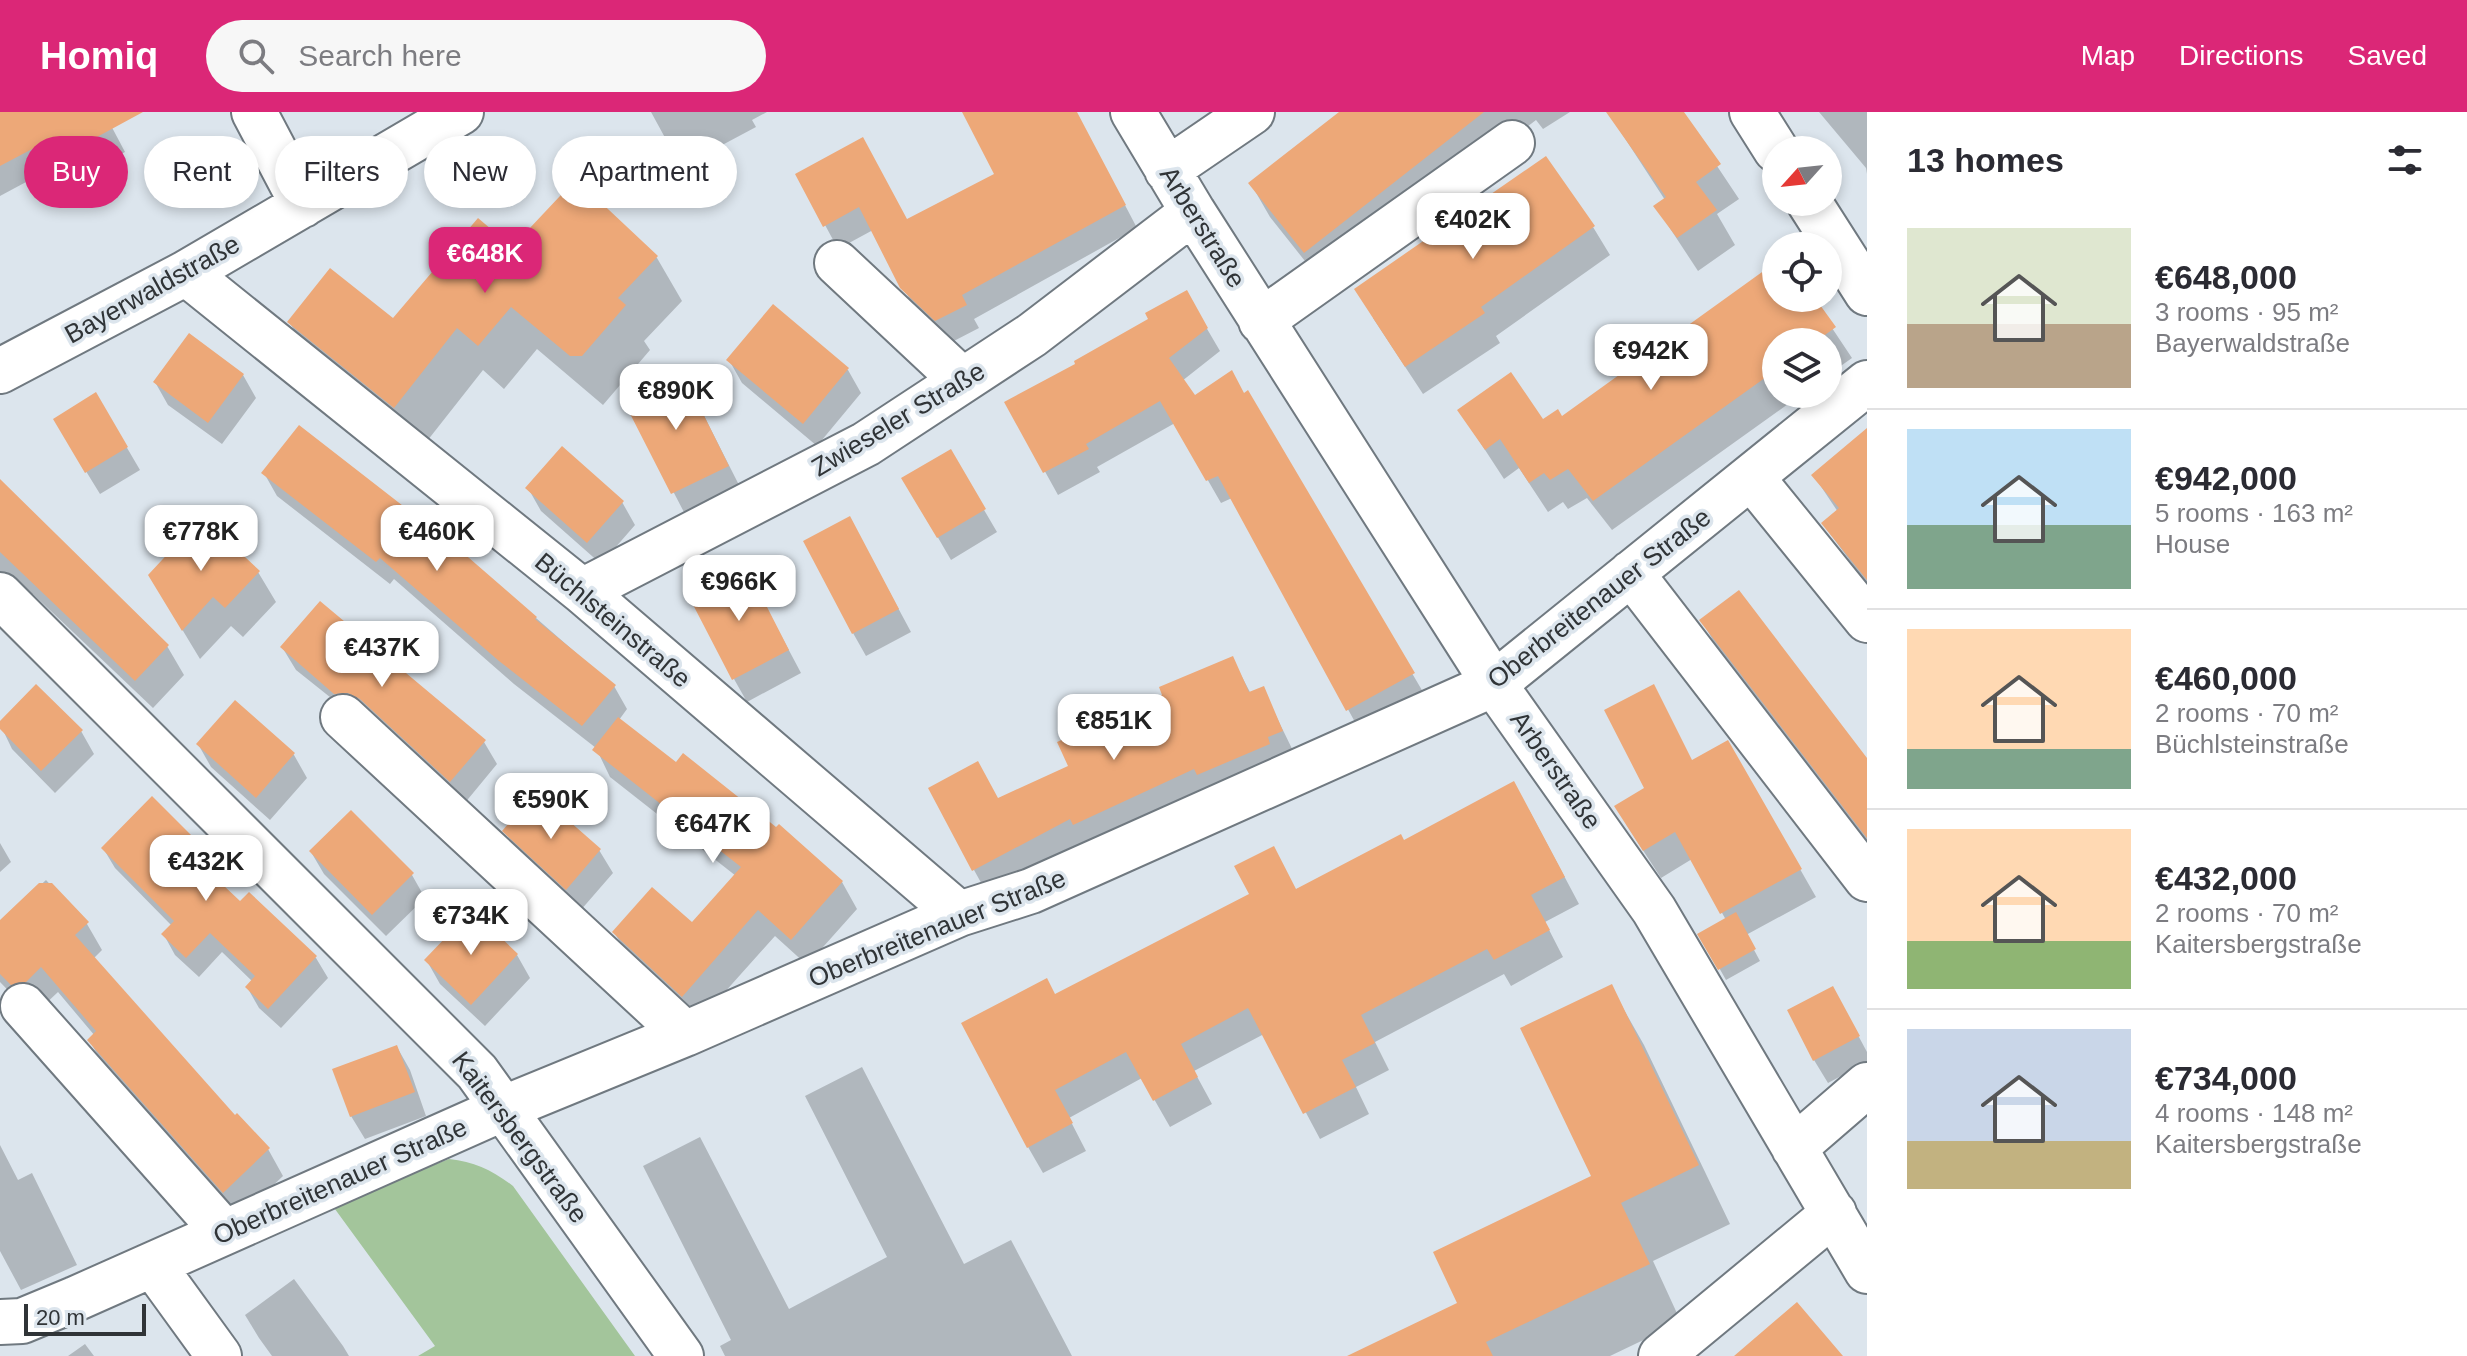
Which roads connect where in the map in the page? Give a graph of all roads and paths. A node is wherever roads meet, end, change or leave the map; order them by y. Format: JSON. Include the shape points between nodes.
{"nodes":[{"id":1,"x":254,"y":112,"type":"edge"},
{"id":2,"x":461,"y":112,"type":"edge"},
{"id":3,"x":1133,"y":112,"type":"edge"},
{"id":4,"x":1252,"y":112,"type":"edge"},
{"id":5,"x":1752,"y":112,"type":"edge"},
{"id":6,"x":1767,"y":136,"type":"edge"},
{"id":7,"x":408,"y":143,"type":"edge"},
{"id":8,"x":1512,"y":143,"type":"dead end"},
{"id":9,"x":275,"y":152,"type":"edge"},
{"id":10,"x":1167,"y":170,"type":"junction"},
{"id":11,"x":298,"y":208,"type":"edge"},
{"id":12,"x":1193,"y":212,"type":"junction"},
{"id":13,"x":1818,"y":216,"type":"edge"},
{"id":14,"x":837,"y":263,"type":"dead end"},
{"id":15,"x":186,"y":273,"type":"junction"},
{"id":16,"x":1867,"y":293,"type":"edge"},
{"id":17,"x":1261,"y":321,"type":"junction"},
{"id":18,"x":0,"y":371,"type":"edge"},
{"id":19,"x":962,"y":380,"type":"junction"},
{"id":20,"x":1867,"y":383,"type":"edge"},
{"id":21,"x":1752,"y":478,"type":"junction"},
{"id":22,"x":1631,"y":573,"type":"junction"},
{"id":23,"x":582,"y":591,"type":"junction"},
{"id":24,"x":0,"y":595,"type":"edge"},
{"id":25,"x":1867,"y":620,"type":"edge"},
{"id":26,"x":1494,"y":684,"type":"junction"},
{"id":27,"x":343,"y":717,"type":"dead end"},
{"id":28,"x":1867,"y":879,"type":"edge"},
{"id":29,"x":959,"y":914,"type":"junction"},
{"id":30,"x":23,"y":1006,"type":"dead end"},
{"id":31,"x":685,"y":1034,"type":"junction"},
{"id":32,"x":1867,"y":1085,"type":"edge"},
{"id":33,"x":502,"y":1109,"type":"junction"},
{"id":34,"x":1794,"y":1148,"type":"junction"},
{"id":35,"x":1834,"y":1213,"type":"junction"},
{"id":36,"x":224,"y":1232,"type":"junction"},
{"id":37,"x":153,"y":1265,"type":"junction"},
{"id":38,"x":1867,"y":1271,"type":"edge"},
{"id":39,"x":0,"y":1322,"type":"edge"},
{"id":40,"x":219,"y":1356,"type":"edge"},
{"id":41,"x":681,"y":1356,"type":"edge"},
{"id":42,"x":1661,"y":1356,"type":"edge"}],
"edges":[{"from":1,"to":9,"type":"street"},
{"from":2,"to":7,"type":"street","name":"Bayerwaldstraße"},
{"from":3,"to":10,"type":"street","name":"Arberstraße"},
{"from":4,"to":10,"type":"street"},
{"from":5,"to":6,"type":"street"},
{"from":8,"to":17,"type":"street"},
{"from":10,"to":12,"type":"street","name":"Arberstraße"},
{"from":11,"to":15,"type":"street","name":"Bayerwaldstraße"},
{"from":12,"to":17,"type":"street","name":"Arberstraße"},
{"from":12,"to":19,"type":"street","name":"Zwieseler Straße","via":[[1032,335]]},
{"from":13,"to":16,"type":"street"},
{"from":14,"to":19,"type":"street"},
{"from":15,"to":18,"type":"street","name":"Bayerwaldstraße"},
{"from":15,"to":23,"type":"street","name":"Büchlsteinstraße"},
{"from":17,"to":26,"type":"street","name":"Arberstraße"},
{"from":19,"to":23,"type":"street","name":"Zwieseler Straße","via":[[866,444]]},
{"from":20,"to":21,"type":"street","name":"Oberbreitenauer Straße"},
{"from":21,"to":22,"type":"street","name":"Oberbreitenauer Straße"},
{"from":21,"to":25,"type":"street"},
{"from":22,"to":26,"type":"street","name":"Oberbreitenauer Straße"},
{"from":22,"to":28,"type":"street"},
{"from":23,"to":29,"type":"street","name":"Büchlsteinstraße"},
{"from":24,"to":33,"type":"street","name":"Kaitersbergstraße","via":[[477,1072]]},
{"from":26,"to":29,"type":"street","name":"Oberbreitenauer Straße","via":[[1031,891]]},
{"from":26,"to":34,"type":"street","name":"Arberstraße","via":[[1654,910]]},
{"from":27,"to":31,"type":"street"},
{"from":29,"to":31,"type":"street","name":"Oberbreitenauer Straße"},
{"from":30,"to":36,"type":"street"},
{"from":31,"to":33,"type":"street","name":"Oberbreitenauer Straße"},
{"from":32,"to":34,"type":"street"},
{"from":33,"to":36,"type":"street","name":"Oberbreitenauer Straße"},
{"from":33,"to":41,"type":"street","name":"Kaitersbergstraße"},
{"from":34,"to":35,"type":"street","name":"Arberstraße"},
{"from":35,"to":38,"type":"street","name":"Arberstraße"},
{"from":35,"to":42,"type":"street"},
{"from":36,"to":37,"type":"street","name":"Oberbreitenauer Straße"},
{"from":37,"to":39,"type":"street","name":"Oberbreitenauer Straße","via":[[22,1321]]},
{"from":37,"to":40,"type":"street"}]}
